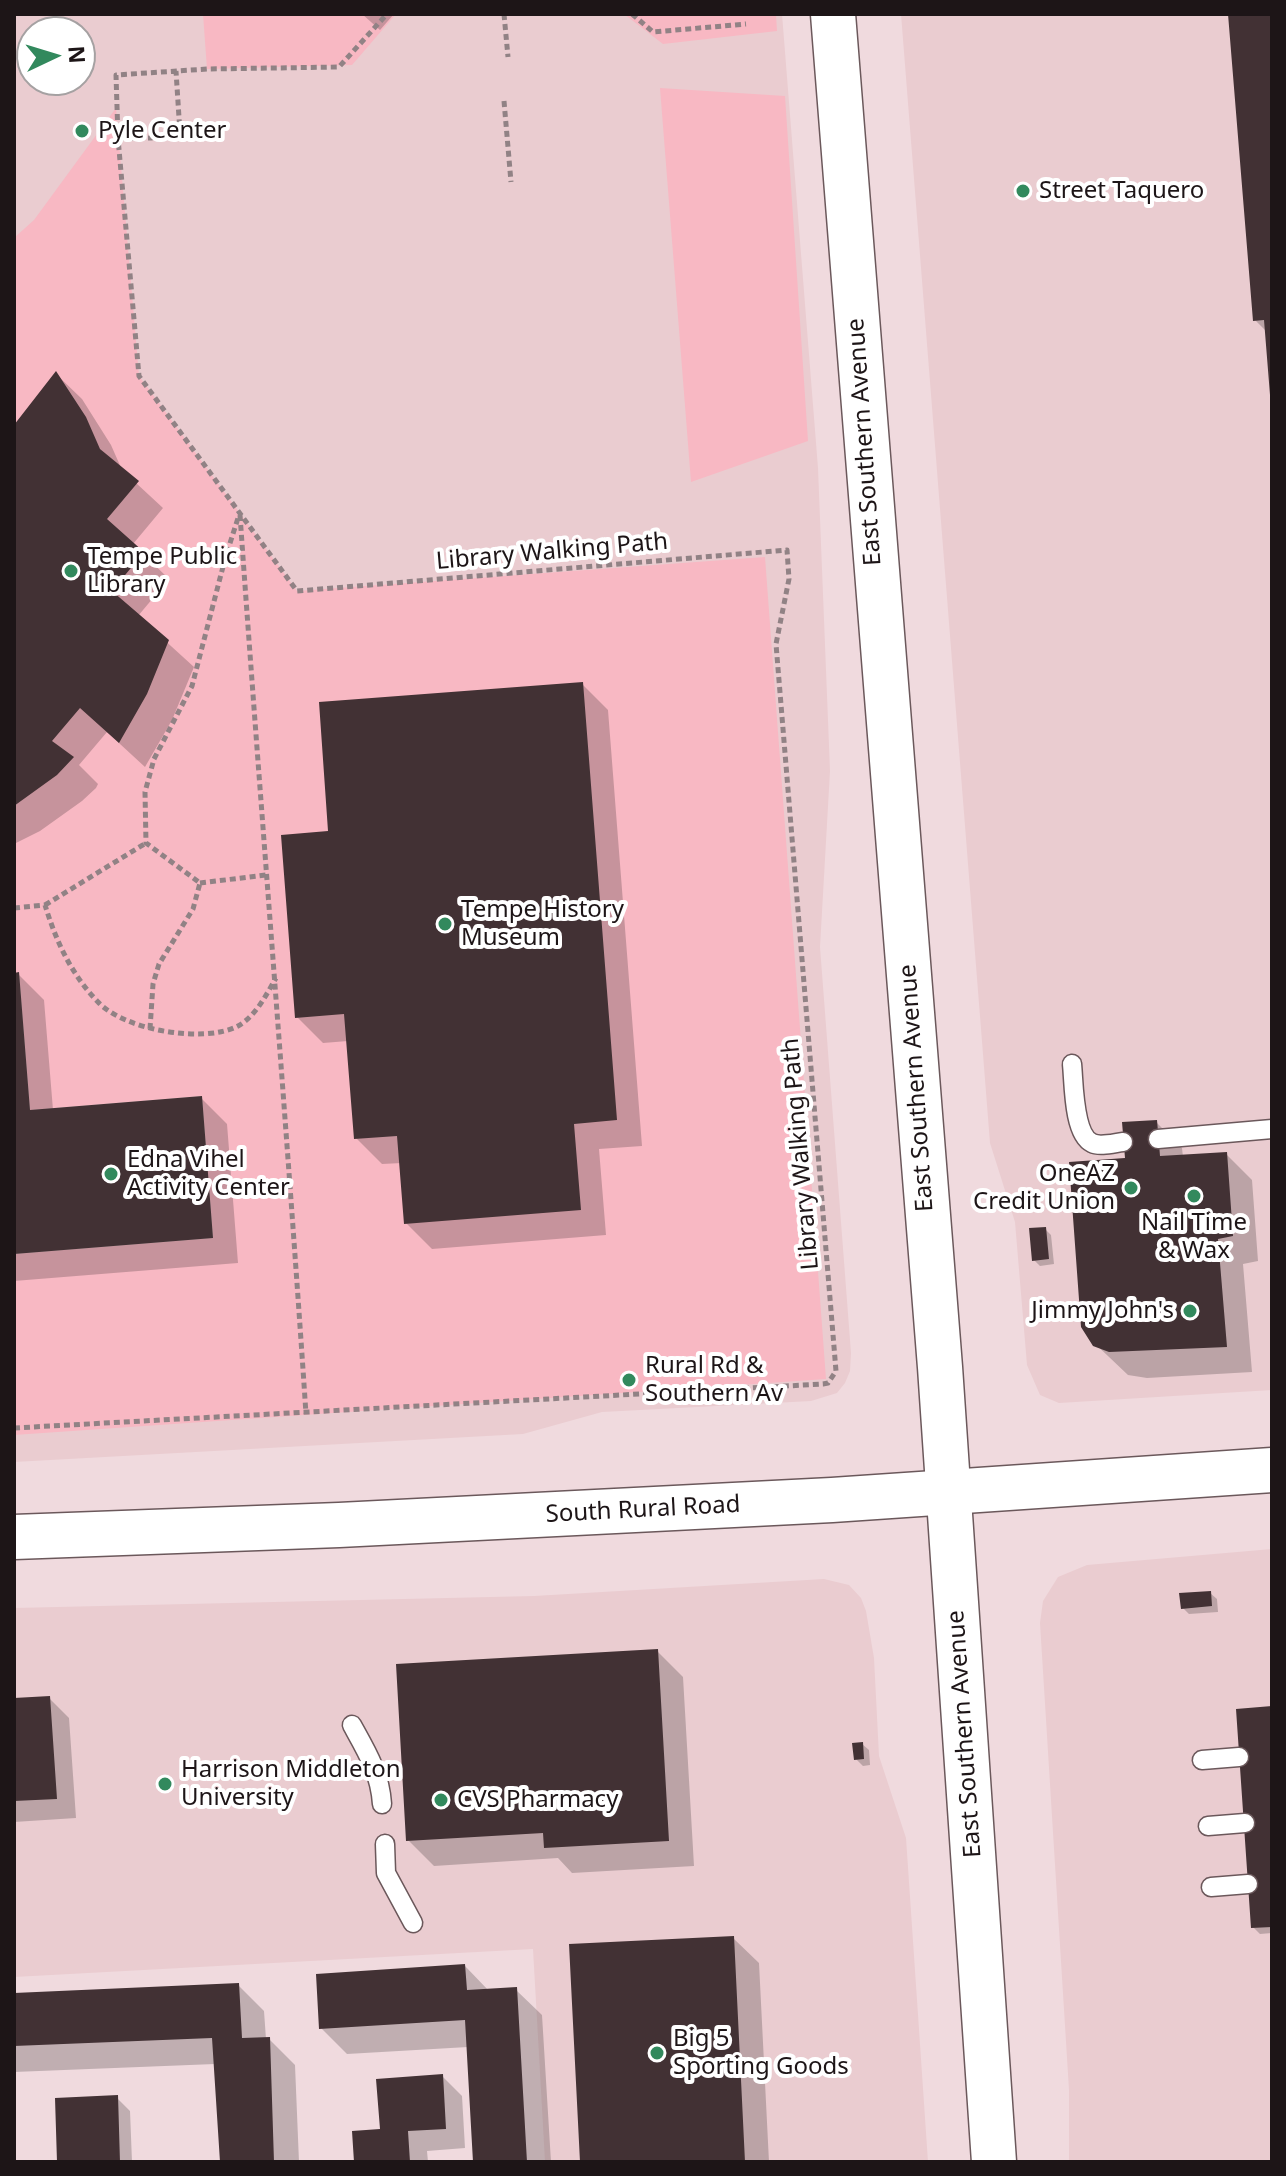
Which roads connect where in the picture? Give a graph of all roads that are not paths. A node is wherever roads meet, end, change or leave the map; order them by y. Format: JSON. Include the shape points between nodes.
{"nodes":[{"id":1,"x":833,"y":14,"type":"edge"},
{"id":2,"x":1072,"y":1064,"type":"dead end"},
{"id":3,"x":1272,"y":1129,"type":"edge"},
{"id":4,"x":1158,"y":1139,"type":"dead end"},
{"id":5,"x":1123,"y":1142,"type":"dead end"},
{"id":6,"x":1272,"y":1470,"type":"edge"},
{"id":7,"x":949,"y":1492,"type":"junction"},
{"id":8,"x":14,"y":1537,"type":"edge"},
{"id":9,"x":352,"y":1725,"type":"dead end"},
{"id":10,"x":1239,"y":1757,"type":"dead end"},
{"id":11,"x":1202,"y":1760,"type":"dead end"},
{"id":12,"x":382,"y":1804,"type":"dead end"},
{"id":13,"x":1245,"y":1823,"type":"dead end"},
{"id":14,"x":1208,"y":1826,"type":"dead end"},
{"id":15,"x":385,"y":1844,"type":"dead end"},
{"id":16,"x":1248,"y":1884,"type":"dead end"},
{"id":17,"x":1211,"y":1887,"type":"dead end"},
{"id":18,"x":413,"y":1923,"type":"dead end"},
{"id":19,"x":994,"y":2162,"type":"edge"}],
"edges":[{"from":1,"to":7,"type":"main road","name":"East Southern Avenue"},
{"from":2,"to":5,"type":"lane","via":[[1082,1133],[1096,1144]]},
{"from":3,"to":4,"type":"lane"},
{"from":6,"to":7,"type":"main road","name":"South Rural Road"},
{"from":7,"to":8,"type":"main road","name":"South Rural Road"},
{"from":7,"to":19,"type":"main road","name":"East Southern Avenue"},
{"from":9,"to":12,"type":"lane","via":[[375,1766]]},
{"from":10,"to":11,"type":"lane"},
{"from":13,"to":14,"type":"lane"},
{"from":15,"to":18,"type":"lane","via":[[386,1873]]},
{"from":16,"to":17,"type":"lane"}]}
